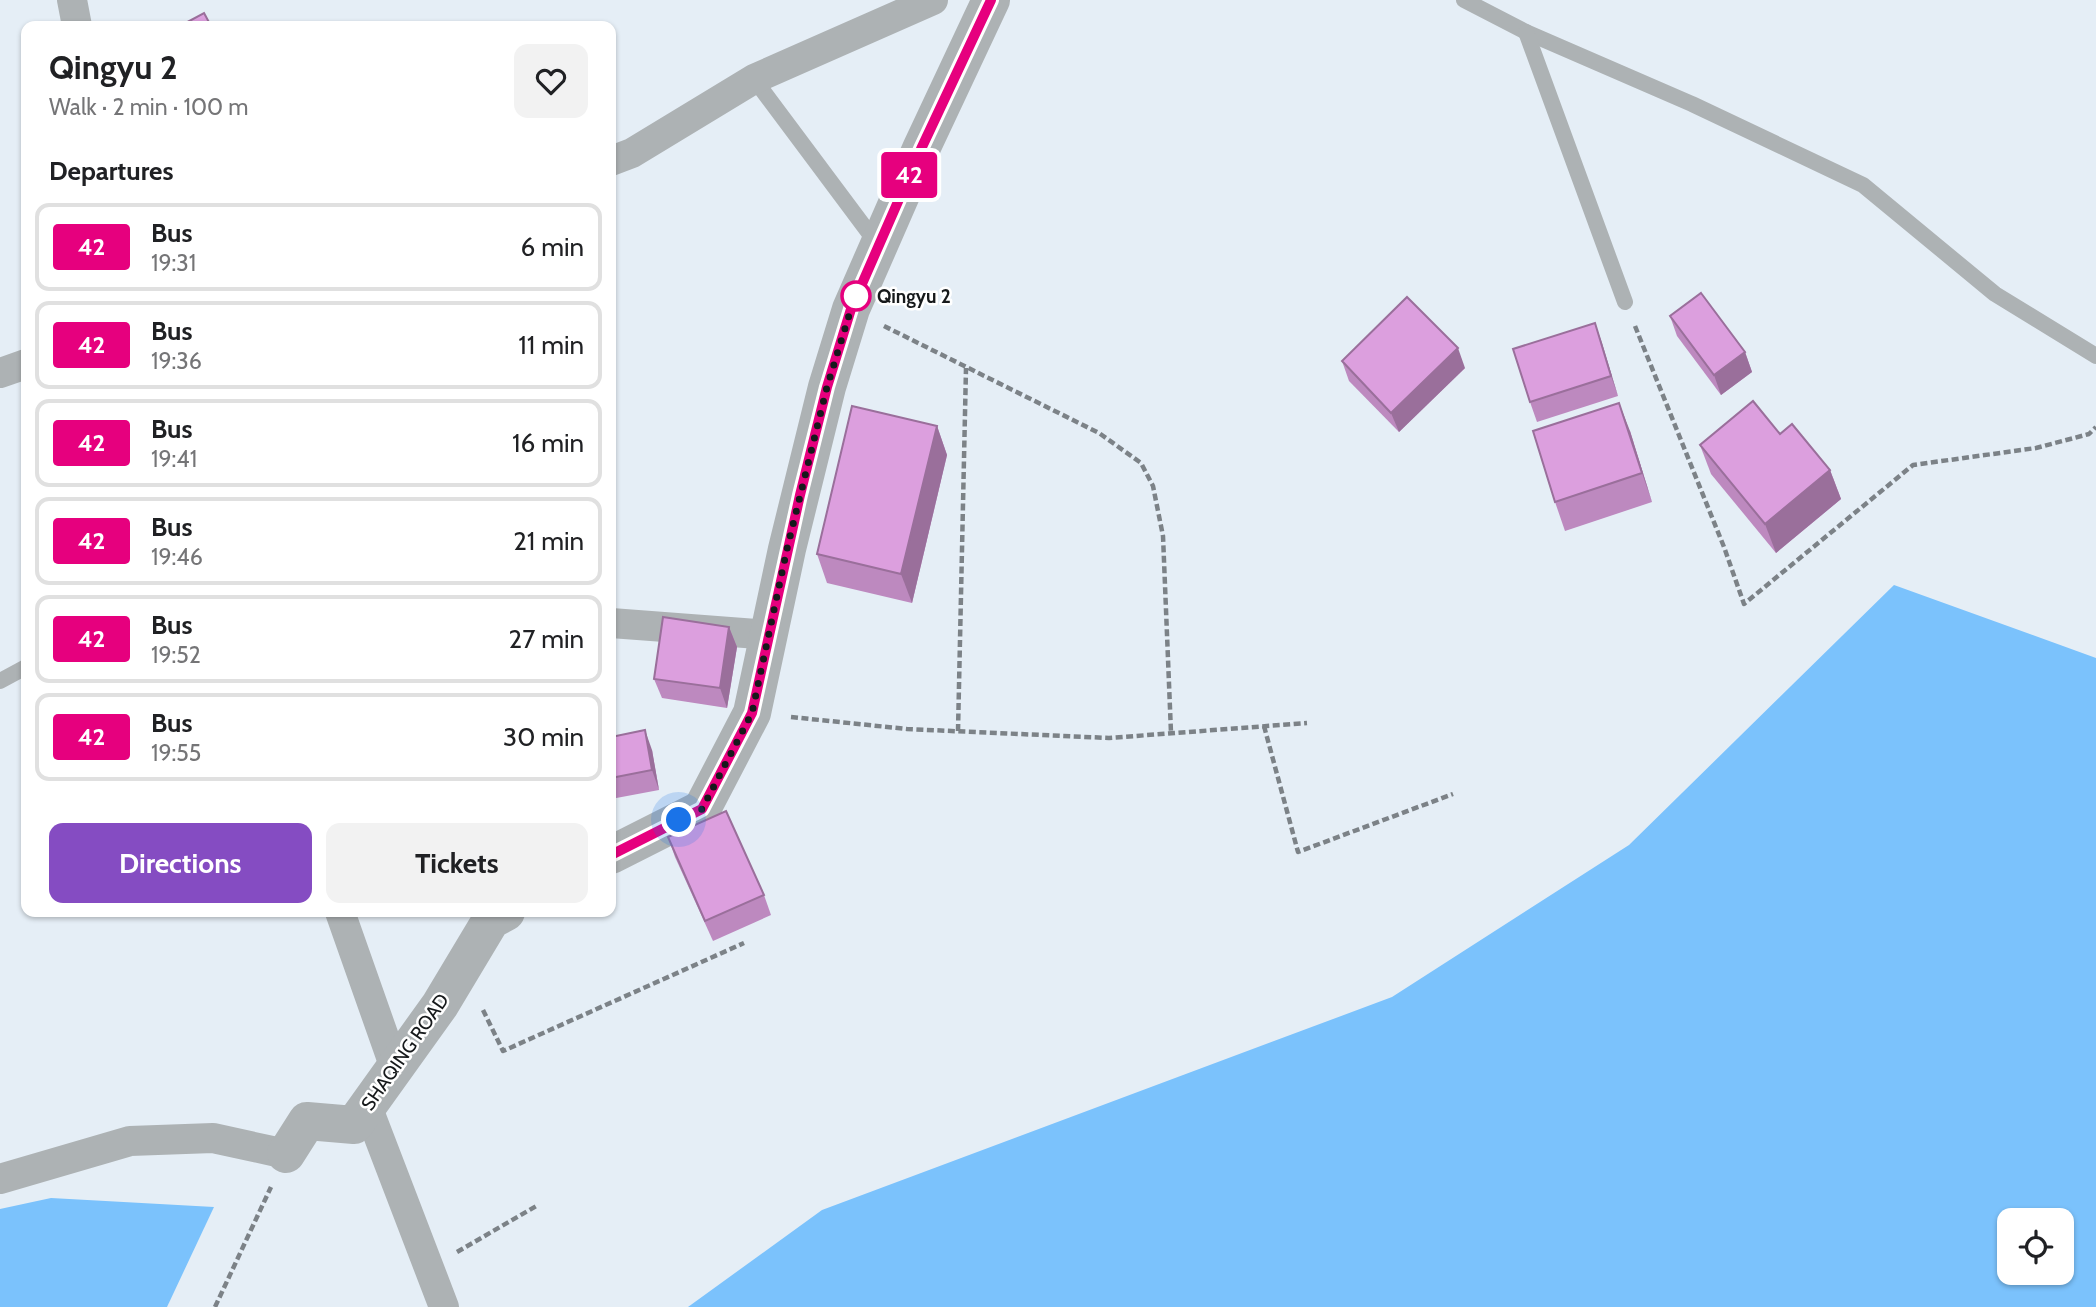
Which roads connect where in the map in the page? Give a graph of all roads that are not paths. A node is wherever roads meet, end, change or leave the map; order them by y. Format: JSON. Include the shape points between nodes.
{"nodes":[{"id":1,"x":72,"y":0,"type":"edge"},
{"id":2,"x":933,"y":0,"type":"edge"},
{"id":3,"x":991,"y":0,"type":"edge"},
{"id":4,"x":1464,"y":0,"type":"edge"},
{"id":5,"x":76,"y":21,"type":"edge"},
{"id":6,"x":1526,"y":32,"type":"junction"},
{"id":7,"x":754,"y":79,"type":"junction"},
{"id":8,"x":616,"y":159,"type":"edge"},
{"id":9,"x":878,"y":245,"type":"junction"},
{"id":10,"x":1626,"y":302,"type":"road end"},
{"id":11,"x":2096,"y":356,"type":"edge"},
{"id":12,"x":21,"y":366,"type":"edge"},
{"id":13,"x":0,"y":373,"type":"edge"},
{"id":14,"x":616,"y":623,"type":"edge"},
{"id":15,"x":770,"y":635,"type":"junction"},
{"id":16,"x":21,"y":670,"type":"edge"},
{"id":17,"x":0,"y":681,"type":"edge"},
{"id":18,"x":616,"y":852,"type":"edge"},
{"id":19,"x":342,"y":917,"type":"edge"},
{"id":20,"x":497,"y":917,"type":"edge"},
{"id":21,"x":395,"y":1068,"type":"junction"},
{"id":22,"x":367,"y":1106,"type":"junction"},
{"id":23,"x":286,"y":1154,"type":"joint"},
{"id":24,"x":0,"y":1179,"type":"edge"},
{"id":25,"x":444,"y":1307,"type":"edge"}],
"edges":[{"from":1,"to":5,"type":"street"},
{"from":2,"to":7,"type":"street"},
{"from":3,"to":9,"type":"street"},
{"from":4,"to":6,"type":"lane"},
{"from":6,"to":10,"type":"lane"},
{"from":6,"to":11,"type":"lane","via":[[1863,185],[1995,294]]},
{"from":7,"to":8,"type":"street"},
{"from":7,"to":9,"type":"lane"},
{"from":9,"to":15,"type":"street","via":[[851,309],[827,387]]},
{"from":12,"to":13,"type":"street"},
{"from":14,"to":15,"type":"street"},
{"from":15,"to":18,"type":"street","via":[[752,713],[702,809]]},
{"from":16,"to":17,"type":"lane"},
{"from":19,"to":21,"type":"street"},
{"from":20,"to":21,"type":"street","name":"SHAQING ROAD"},
{"from":21,"to":22,"type":"street","name":"SHAQING ROAD"},
{"from":22,"to":23,"type":"street","name":"SHAQING ROAD","via":[[354,1125],[307,1121]]},
{"from":22,"to":25,"type":"street"},
{"from":23,"to":24,"type":"street","via":[[213,1138],[130,1141]]}]}
